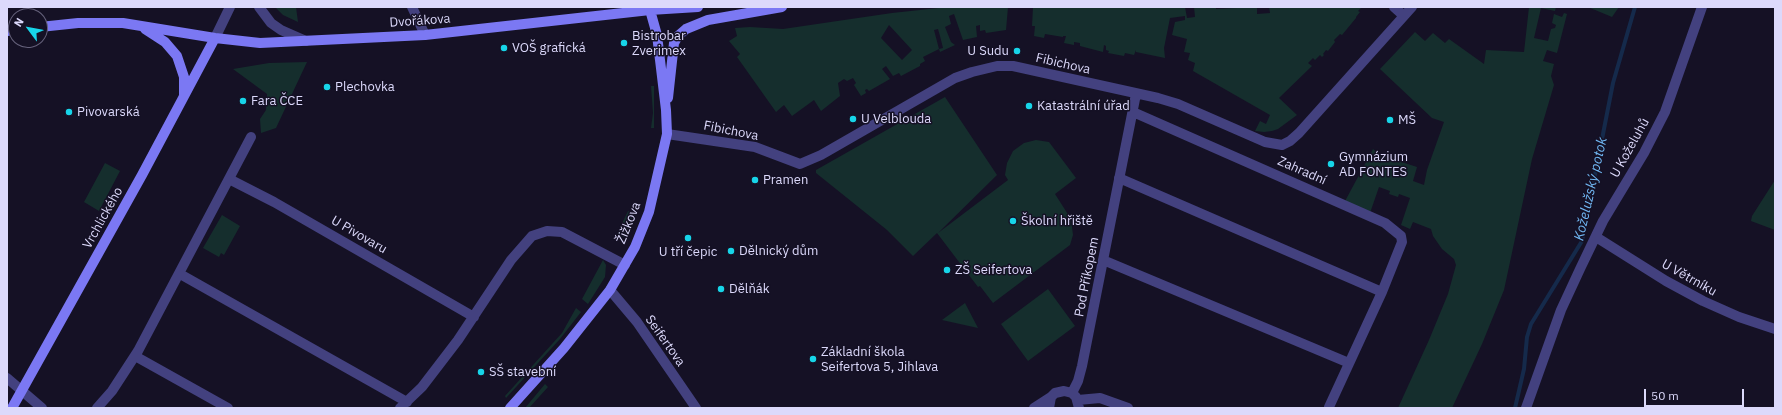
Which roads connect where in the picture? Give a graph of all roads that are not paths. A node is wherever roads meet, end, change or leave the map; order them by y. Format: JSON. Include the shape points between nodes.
{"nodes":[{"id":1,"x":230,"y":7,"type":"edge"},
{"id":2,"x":258,"y":7,"type":"edge"},
{"id":3,"x":412,"y":7,"type":"edge"},
{"id":4,"x":698,"y":7,"type":"edge"},
{"id":5,"x":782,"y":7,"type":"edge"},
{"id":6,"x":1394,"y":7,"type":"edge"},
{"id":7,"x":1412,"y":7,"type":"edge"},
{"id":8,"x":1702,"y":7,"type":"edge"},
{"id":9,"x":650,"y":8,"type":"edge"},
{"id":10,"x":1404,"y":16,"type":"junction"},
{"id":11,"x":134,"y":25,"type":"junction"},
{"id":12,"x":48,"y":26,"type":"edge"},
{"id":13,"x":425,"y":35,"type":"junction"},
{"id":14,"x":215,"y":38,"type":"junction"},
{"id":15,"x":306,"y":41,"type":"junction"},
{"id":16,"x":1136,"y":94,"type":"junction"},
{"id":17,"x":183,"y":99,"type":"junction"},
{"id":18,"x":666,"y":110,"type":"junction"},
{"id":19,"x":1133,"y":112,"type":"junction"},
{"id":20,"x":667,"y":134,"type":"junction"},
{"id":21,"x":251,"y":137,"type":"dead end"},
{"id":22,"x":1119,"y":178,"type":"junction"},
{"id":23,"x":229,"y":179,"type":"junction"},
{"id":24,"x":1596,"y":237,"type":"junction"},
{"id":25,"x":1103,"y":260,"type":"junction"},
{"id":26,"x":625,"y":265,"type":"junction"},
{"id":27,"x":180,"y":274,"type":"junction"},
{"id":28,"x":610,"y":290,"type":"junction"},
{"id":29,"x":1382,"y":292,"type":"junction"},
{"id":30,"x":474,"y":317,"type":"junction"},
{"id":31,"x":1775,"y":329,"type":"edge"},
{"id":32,"x":135,"y":356,"type":"junction"},
{"id":33,"x":1349,"y":363,"type":"junction"},
{"id":34,"x":7,"y":378,"type":"edge"},
{"id":35,"x":21,"y":390,"type":"junction"},
{"id":36,"x":1051,"y":397,"type":"junction"},
{"id":37,"x":1076,"y":400,"type":"edge"},
{"id":38,"x":404,"y":405,"type":"edge"},
{"id":39,"x":1329,"y":407,"type":"edge"},
{"id":40,"x":12,"y":408,"type":"edge"},
{"id":41,"x":42,"y":408,"type":"edge"},
{"id":42,"x":97,"y":408,"type":"edge"},
{"id":43,"x":228,"y":408,"type":"edge"},
{"id":44,"x":510,"y":408,"type":"edge"},
{"id":45,"x":696,"y":408,"type":"edge"},
{"id":46,"x":1034,"y":408,"type":"edge"},
{"id":47,"x":1049,"y":408,"type":"edge"},
{"id":48,"x":1128,"y":408,"type":"edge"},
{"id":49,"x":1526,"y":408,"type":"edge"}],
"edges":[{"from":1,"to":14,"type":"street"},
{"from":2,"to":15,"type":"street","via":[[280,30]]},
{"from":3,"to":13,"type":"street"},
{"from":4,"to":9,"type":"main road","name":"Dvořákova"},
{"from":5,"to":18,"type":"main road","via":[[708,20],[686,29],[678,36],[674,43]]},
{"from":6,"to":10,"type":"street"},
{"from":7,"to":10,"type":"street","name":"Fibichova"},
{"from":8,"to":24,"type":"street","name":"U Koželuhů","via":[[1665,112]]},
{"from":9,"to":13,"type":"main road","name":"Dvořákova"},
{"from":9,"to":18,"type":"main road","name":"Žižkova","via":[[657,35]]},
{"from":10,"to":16,"type":"street","name":"Fibichova","via":[[1299,133],[1282,145],[1265,142],[1178,104]]},
{"from":11,"to":12,"type":"main road","name":"Dvořákova","via":[[78,23]]},
{"from":11,"to":14,"type":"main road","name":"Dvořákova"},
{"from":11,"to":17,"type":"main road","via":[[157,36],[177,56],[184,77]]},
{"from":13,"to":15,"type":"main road","name":"Dvořákova"},
{"from":14,"to":15,"type":"main road","name":"Dvořákova","via":[[260,43]]},
{"from":14,"to":17,"type":"main road","name":"Vrchlického"},
{"from":16,"to":19,"type":"street","name":"Pod Příkopem"},
{"from":16,"to":20,"type":"street","name":"Fibichova","via":[[1013,66],[984,68],[955,78],[821,155],[800,164],[755,147]]},
{"from":17,"to":35,"type":"main road","name":"Vrchlického"},
{"from":18,"to":20,"type":"main road","name":"Žižkova"},
{"from":19,"to":22,"type":"street","name":"Pod Příkopem"},
{"from":19,"to":29,"type":"street","name":"Zahradní","via":[[1284,177],[1385,223],[1399,232],[1402,242]]},
{"from":20,"to":26,"type":"main road","name":"Žižkova","via":[[649,212]]},
{"from":21,"to":23,"type":"street"},
{"from":22,"to":25,"type":"street","name":"Pod Příkopem"},
{"from":22,"to":29,"type":"street"},
{"from":23,"to":27,"type":"street"},
{"from":23,"to":30,"type":"street","name":"U Pivovaru","via":[[274,202]]},
{"from":24,"to":31,"type":"street","name":"U Větrníku","via":[[1703,301]]},
{"from":24,"to":49,"type":"street","name":"U Koželuhů","via":[[1561,310]]},
{"from":25,"to":33,"type":"street"},
{"from":25,"to":37,"type":"street","name":"Pod Příkopem"},
{"from":26,"to":28,"type":"main road","name":"Žižkova"},
{"from":26,"to":30,"type":"street","via":[[562,232],[547,231],[532,236],[511,260]]},
{"from":27,"to":32,"type":"street"},
{"from":27,"to":38,"type":"street"},
{"from":28,"to":44,"type":"main road","name":"Žižkova","via":[[564,348]]},
{"from":28,"to":45,"type":"street","name":"Seifertova","via":[[637,322]]},
{"from":29,"to":33,"type":"street","name":"Zahradní"},
{"from":30,"to":38,"type":"street","via":[[422,387]]},
{"from":32,"to":42,"type":"street","via":[[112,391]]},
{"from":32,"to":43,"type":"street"},
{"from":33,"to":39,"type":"street","name":"Zahradní"},
{"from":34,"to":35,"type":"street"},
{"from":35,"to":40,"type":"main road","name":"Vrchlického"},
{"from":35,"to":41,"type":"street"},
{"from":36,"to":37,"type":"street","via":[[1060,391]]},
{"from":36,"to":46,"type":"street"},
{"from":36,"to":47,"type":"street"},
{"from":37,"to":48,"type":"street","via":[[1100,398]]}]}
